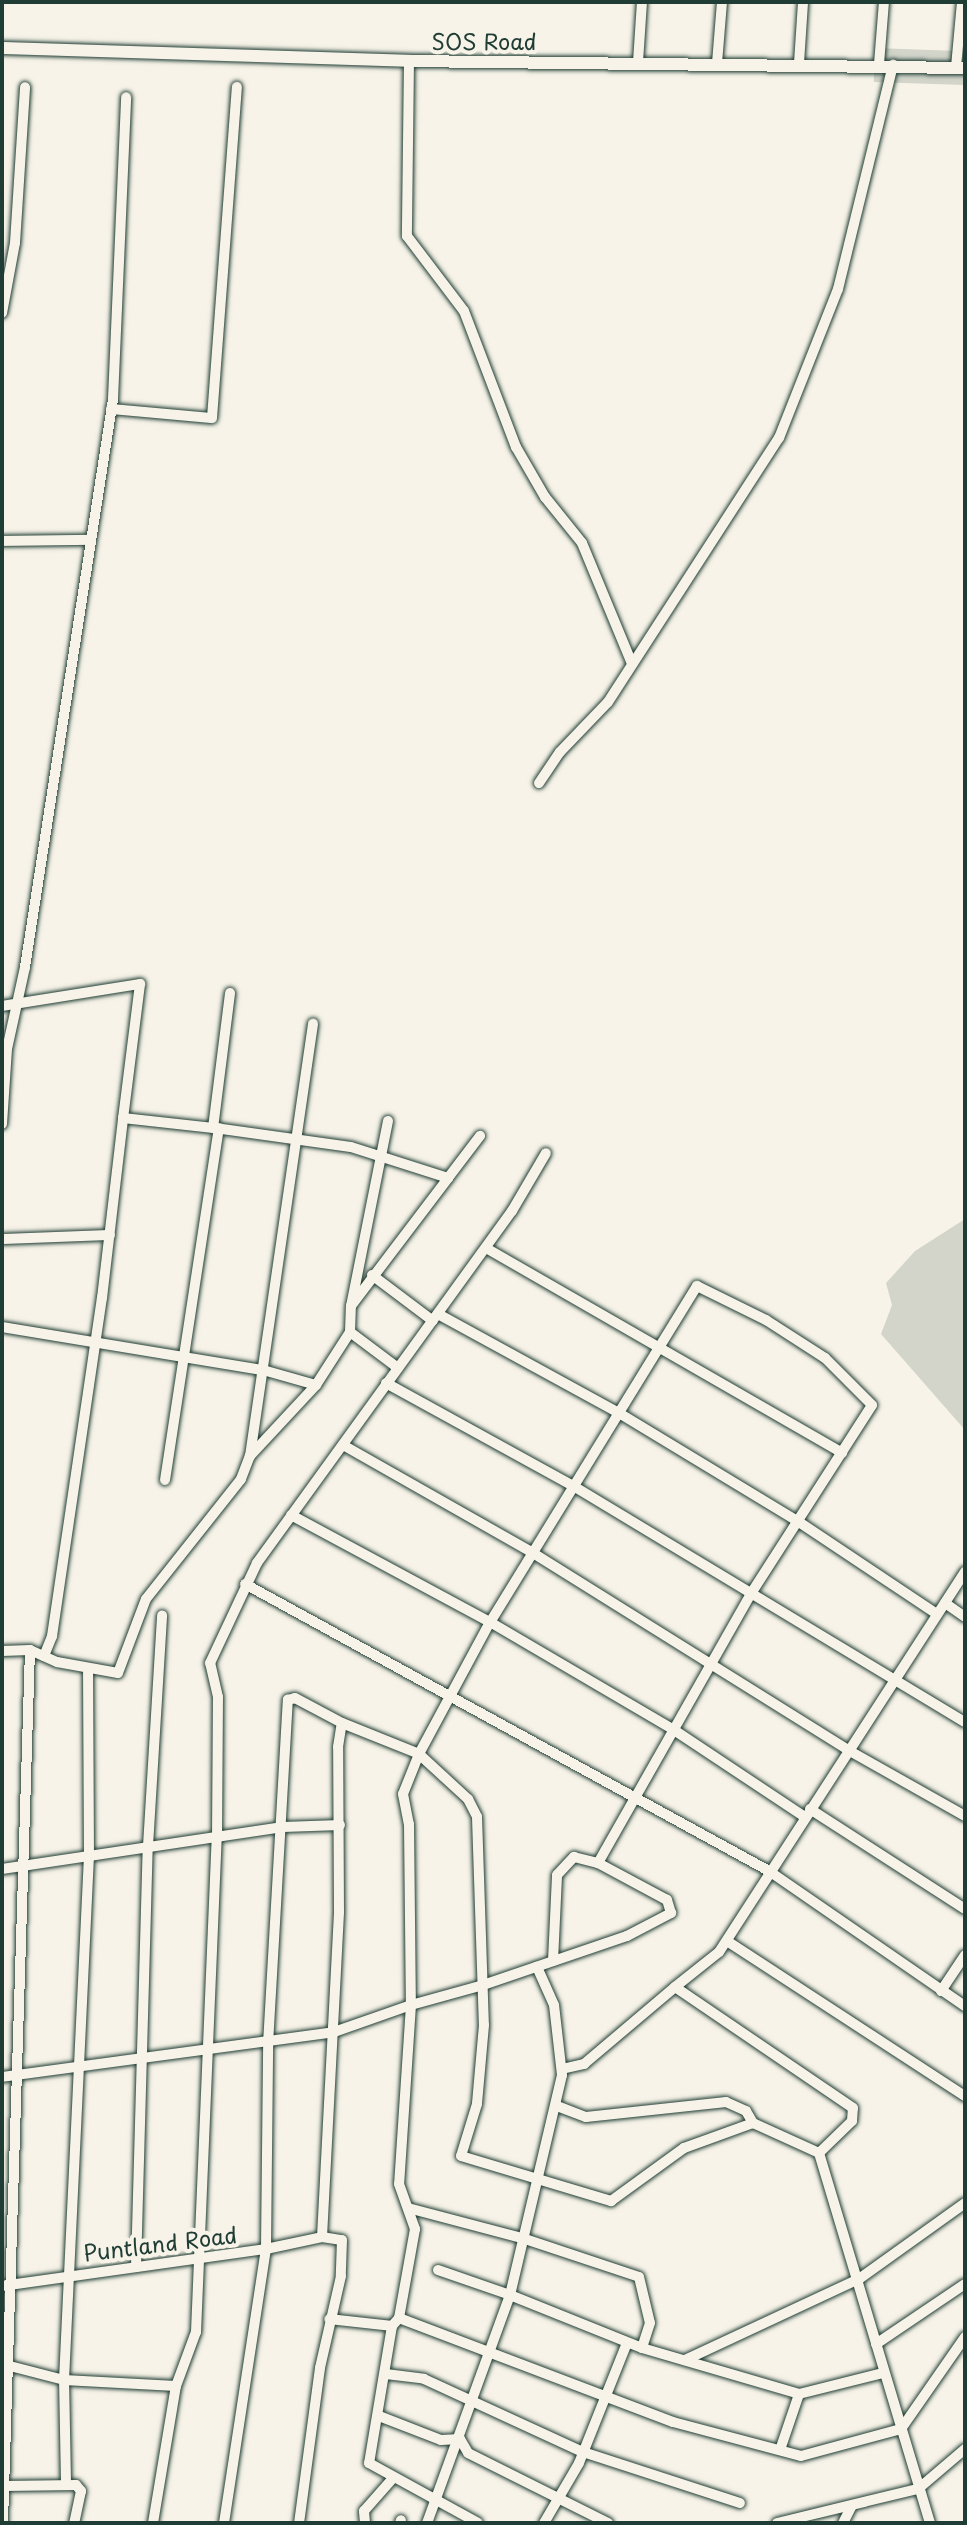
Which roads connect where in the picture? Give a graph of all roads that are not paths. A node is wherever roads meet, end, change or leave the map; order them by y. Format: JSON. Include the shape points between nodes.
{"nodes":[{"id":1,"x":642,"y":2,"type":"edge"},
{"id":2,"x":722,"y":2,"type":"edge"},
{"id":3,"x":803,"y":2,"type":"edge"},
{"id":4,"x":884,"y":2,"type":"edge"},
{"id":5,"x":962,"y":2,"type":"edge"},
{"id":6,"x":2,"y":48,"type":"edge"},
{"id":7,"x":409,"y":61,"type":"junction"},
{"id":8,"x":638,"y":62,"type":"junction"},
{"id":9,"x":717,"y":63,"type":"junction"},
{"id":10,"x":799,"y":63,"type":"junction"},
{"id":11,"x":879,"y":64,"type":"junction"},
{"id":12,"x":893,"y":65,"type":"junction"},
{"id":13,"x":961,"y":67,"type":"edge"},
{"id":14,"x":25,"y":87,"type":"dead end"},
{"id":15,"x":237,"y":87,"type":"dead end"},
{"id":16,"x":126,"y":97,"type":"dead end"},
{"id":17,"x":2,"y":313,"type":"edge"},
{"id":18,"x":111,"y":409,"type":"junction"},
{"id":19,"x":90,"y":540,"type":"junction"},
{"id":20,"x":2,"y":541,"type":"edge"},
{"id":21,"x":632,"y":664,"type":"junction"},
{"id":22,"x":539,"y":783,"type":"dead end"},
{"id":23,"x":230,"y":993,"type":"dead end"},
{"id":24,"x":2,"y":1006,"type":"edge"},
{"id":25,"x":16,"y":1007,"type":"junction"},
{"id":26,"x":313,"y":1024,"type":"dead end"},
{"id":27,"x":123,"y":1118,"type":"junction"},
{"id":28,"x":388,"y":1121,"type":"dead end"},
{"id":29,"x":2,"y":1124,"type":"edge"},
{"id":30,"x":216,"y":1128,"type":"junction"},
{"id":31,"x":480,"y":1136,"type":"dead end"},
{"id":32,"x":299,"y":1140,"type":"junction"},
{"id":33,"x":546,"y":1153,"type":"dead end"},
{"id":34,"x":382,"y":1155,"type":"junction"},
{"id":35,"x":448,"y":1178,"type":"junction"},
{"id":36,"x":110,"y":1235,"type":"junction"},
{"id":37,"x":2,"y":1239,"type":"edge"},
{"id":38,"x":486,"y":1248,"type":"junction"},
{"id":39,"x":372,"y":1275,"type":"junction"},
{"id":40,"x":351,"y":1306,"type":"junction"},
{"id":41,"x":435,"y":1317,"type":"junction"},
{"id":42,"x":2,"y":1327,"type":"edge"},
{"id":43,"x":350,"y":1332,"type":"junction"},
{"id":44,"x":96,"y":1339,"type":"junction"},
{"id":45,"x":662,"y":1346,"type":"junction"},
{"id":46,"x":184,"y":1356,"type":"junction"},
{"id":47,"x":398,"y":1368,"type":"junction"},
{"id":48,"x":263,"y":1370,"type":"junction"},
{"id":49,"x":386,"y":1383,"type":"junction"},
{"id":50,"x":316,"y":1385,"type":"junction"},
{"id":51,"x":619,"y":1413,"type":"junction"},
{"id":52,"x":343,"y":1445,"type":"junction"},
{"id":53,"x":842,"y":1453,"type":"junction"},
{"id":54,"x":250,"y":1456,"type":"junction"},
{"id":55,"x":165,"y":1480,"type":"dead end"},
{"id":56,"x":575,"y":1487,"type":"junction"},
{"id":57,"x":291,"y":1515,"type":"junction"},
{"id":58,"x":796,"y":1520,"type":"junction"},
{"id":59,"x":533,"y":1553,"type":"junction"},
{"id":60,"x":965,"y":1572,"type":"edge"},
{"id":61,"x":245,"y":1584,"type":"junction"},
{"id":62,"x":752,"y":1592,"type":"junction"},
{"id":63,"x":945,"y":1603,"type":"junction"},
{"id":64,"x":937,"y":1614,"type":"junction"},
{"id":65,"x":162,"y":1615,"type":"dead end"},
{"id":66,"x":965,"y":1617,"type":"edge"},
{"id":67,"x":490,"y":1622,"type":"junction"},
{"id":68,"x":30,"y":1650,"type":"junction"},
{"id":69,"x":2,"y":1651,"type":"edge"},
{"id":70,"x":44,"y":1656,"type":"junction"},
{"id":71,"x":711,"y":1665,"type":"junction"},
{"id":72,"x":88,"y":1669,"type":"junction"},
{"id":73,"x":894,"y":1680,"type":"junction"},
{"id":74,"x":452,"y":1694,"type":"junction"},
{"id":75,"x":965,"y":1722,"type":"edge"},
{"id":76,"x":342,"y":1723,"type":"junction"},
{"id":77,"x":671,"y":1728,"type":"junction"},
{"id":78,"x":848,"y":1750,"type":"junction"},
{"id":79,"x":419,"y":1754,"type":"junction"},
{"id":80,"x":635,"y":1795,"type":"junction"},
{"id":81,"x":807,"y":1813,"type":"junction"},
{"id":82,"x":965,"y":1816,"type":"edge"},
{"id":83,"x":340,"y":1825,"type":"junction"},
{"id":84,"x":283,"y":1827,"type":"junction"},
{"id":85,"x":217,"y":1838,"type":"junction"},
{"id":86,"x":148,"y":1846,"type":"junction"},
{"id":87,"x":89,"y":1856,"type":"junction"},
{"id":88,"x":598,"y":1863,"type":"junction"},
{"id":89,"x":25,"y":1865,"type":"junction"},
{"id":90,"x":2,"y":1869,"type":"edge"},
{"id":91,"x":769,"y":1871,"type":"junction"},
{"id":92,"x":965,"y":1909,"type":"edge"},
{"id":93,"x":727,"y":1941,"type":"junction"},
{"id":94,"x":965,"y":1955,"type":"edge"},
{"id":95,"x":553,"y":1961,"type":"junction"},
{"id":96,"x":537,"y":1967,"type":"junction"},
{"id":97,"x":483,"y":1985,"type":"junction"},
{"id":98,"x":675,"y":1987,"type":"junction"},
{"id":99,"x":941,"y":1991,"type":"junction"},
{"id":100,"x":411,"y":2005,"type":"junction"},
{"id":101,"x":965,"y":2006,"type":"edge"},
{"id":102,"x":334,"y":2032,"type":"junction"},
{"id":103,"x":268,"y":2044,"type":"junction"},
{"id":104,"x":207,"y":2053,"type":"junction"},
{"id":105,"x":141,"y":2061,"type":"junction"},
{"id":106,"x":562,"y":2069,"type":"junction"},
{"id":107,"x":76,"y":2071,"type":"junction"},
{"id":108,"x":8,"y":2076,"type":"edge"},
{"id":109,"x":965,"y":2096,"type":"edge"},
{"id":110,"x":557,"y":2106,"type":"junction"},
{"id":111,"x":753,"y":2123,"type":"junction"},
{"id":112,"x":819,"y":2153,"type":"junction"},
{"id":113,"x":539,"y":2180,"type":"junction"},
{"id":114,"x":965,"y":2203,"type":"edge"},
{"id":115,"x":408,"y":2208,"type":"junction"},
{"id":116,"x":322,"y":2237,"type":"junction"},
{"id":117,"x":525,"y":2239,"type":"junction"},
{"id":118,"x":266,"y":2249,"type":"junction"},
{"id":119,"x":198,"y":2259,"type":"junction"},
{"id":120,"x":136,"y":2267,"type":"junction"},
{"id":121,"x":438,"y":2270,"type":"dead end"},
{"id":122,"x":73,"y":2273,"type":"junction"},
{"id":123,"x":859,"y":2279,"type":"junction"},
{"id":124,"x":965,"y":2284,"type":"edge"},
{"id":125,"x":7,"y":2285,"type":"edge"},
{"id":126,"x":510,"y":2295,"type":"junction"},
{"id":127,"x":329,"y":2319,"type":"junction"},
{"id":128,"x":396,"y":2322,"type":"junction"},
{"id":129,"x":965,"y":2337,"type":"edge"},
{"id":130,"x":627,"y":2343,"type":"junction"},
{"id":131,"x":876,"y":2344,"type":"junction"},
{"id":132,"x":642,"y":2348,"type":"junction"},
{"id":133,"x":491,"y":2353,"type":"junction"},
{"id":134,"x":685,"y":2360,"type":"junction"},
{"id":135,"x":6,"y":2365,"type":"junction"},
{"id":136,"x":883,"y":2373,"type":"junction"},
{"id":137,"x":386,"y":2374,"type":"junction"},
{"id":138,"x":64,"y":2380,"type":"junction"},
{"id":139,"x":176,"y":2386,"type":"junction"},
{"id":140,"x":799,"y":2394,"type":"junction"},
{"id":141,"x":602,"y":2396,"type":"junction"},
{"id":142,"x":472,"y":2399,"type":"junction"},
{"id":143,"x":379,"y":2416,"type":"junction"},
{"id":144,"x":901,"y":2429,"type":"junction"},
{"id":145,"x":460,"y":2439,"type":"junction"},
{"id":146,"x":781,"y":2447,"type":"junction"},
{"id":147,"x":965,"y":2449,"type":"edge"},
{"id":148,"x":583,"y":2452,"type":"junction"},
{"id":149,"x":394,"y":2477,"type":"junction"},
{"id":150,"x":66,"y":2482,"type":"junction"},
{"id":151,"x":5,"y":2486,"type":"edge"},
{"id":152,"x":918,"y":2489,"type":"junction"},
{"id":153,"x":438,"y":2496,"type":"junction"},
{"id":154,"x":556,"y":2501,"type":"junction"},
{"id":155,"x":740,"y":2503,"type":"dead end"},
{"id":156,"x":852,"y":2505,"type":"junction"},
{"id":157,"x":3,"y":2523,"type":"edge"},
{"id":158,"x":74,"y":2523,"type":"edge"},
{"id":159,"x":153,"y":2523,"type":"edge"},
{"id":160,"x":224,"y":2523,"type":"edge"},
{"id":161,"x":299,"y":2523,"type":"edge"},
{"id":162,"x":365,"y":2523,"type":"edge"},
{"id":163,"x":427,"y":2523,"type":"edge"},
{"id":164,"x":478,"y":2523,"type":"edge"},
{"id":165,"x":544,"y":2523,"type":"edge"},
{"id":166,"x":608,"y":2523,"type":"edge"},
{"id":167,"x":777,"y":2523,"type":"edge"},
{"id":168,"x":843,"y":2523,"type":"edge"},
{"id":169,"x":930,"y":2523,"type":"edge"}],
"edges":[{"from":1,"to":8,"type":"street"},
{"from":2,"to":9,"type":"street"},
{"from":3,"to":10,"type":"street"},
{"from":4,"to":11,"type":"street"},
{"from":5,"to":13,"type":"street"},
{"from":6,"to":7,"type":"street","name":"SOS Road"},
{"from":7,"to":8,"type":"street","name":"SOS Road"},
{"from":7,"to":21,"type":"street","via":[[407,236],[464,311],[516,447],[545,497],[582,543]]},
{"from":8,"to":9,"type":"street","name":"SOS Road"},
{"from":9,"to":10,"type":"street","name":"SOS Road"},
{"from":10,"to":11,"type":"street","name":"SOS Road"},
{"from":11,"to":12,"type":"street","name":"SOS Road"},
{"from":12,"to":13,"type":"street","name":"SOS Road"},
{"from":12,"to":21,"type":"street","via":[[838,289],[809,372],[779,438]]},
{"from":14,"to":17,"type":"street","via":[[15,243]]},
{"from":15,"to":18,"type":"street","via":[[212,418]]},
{"from":16,"to":18,"type":"street","via":[[119,337]]},
{"from":18,"to":19,"type":"street"},
{"from":19,"to":20,"type":"street"},
{"from":19,"to":25,"type":"street"},
{"from":21,"to":22,"type":"street","via":[[608,702],[560,752]]},
{"from":23,"to":30,"type":"street"},
{"from":24,"to":25,"type":"street"},
{"from":25,"to":27,"type":"street","via":[[140,984]]},
{"from":25,"to":29,"type":"street"},
{"from":26,"to":32,"type":"street"},
{"from":27,"to":30,"type":"street"},
{"from":27,"to":36,"type":"street"},
{"from":28,"to":34,"type":"street"},
{"from":30,"to":32,"type":"street"},
{"from":30,"to":46,"type":"street"},
{"from":31,"to":35,"type":"street"},
{"from":32,"to":34,"type":"street"},
{"from":32,"to":48,"type":"street"},
{"from":33,"to":38,"type":"street"},
{"from":34,"to":35,"type":"street"},
{"from":34,"to":40,"type":"street"},
{"from":35,"to":39,"type":"street"},
{"from":36,"to":37,"type":"street"},
{"from":36,"to":44,"type":"street"},
{"from":38,"to":41,"type":"street"},
{"from":38,"to":45,"type":"street"},
{"from":39,"to":40,"type":"street"},
{"from":39,"to":41,"type":"street"},
{"from":40,"to":43,"type":"street"},
{"from":41,"to":47,"type":"street"},
{"from":41,"to":51,"type":"street"},
{"from":42,"to":44,"type":"street"},
{"from":43,"to":47,"type":"street"},
{"from":43,"to":50,"type":"street"},
{"from":44,"to":46,"type":"street"},
{"from":44,"to":70,"type":"street","via":[[52,1636]]},
{"from":45,"to":51,"type":"street"},
{"from":45,"to":53,"type":"street"},
{"from":45,"to":53,"type":"street","via":[[697,1286],[766,1320],[825,1358],[872,1405]]},
{"from":46,"to":48,"type":"street"},
{"from":46,"to":55,"type":"street"},
{"from":47,"to":49,"type":"street"},
{"from":48,"to":50,"type":"street"},
{"from":48,"to":54,"type":"street"},
{"from":49,"to":52,"type":"street"},
{"from":49,"to":56,"type":"street"},
{"from":50,"to":54,"type":"street"},
{"from":51,"to":56,"type":"street"},
{"from":51,"to":58,"type":"street"},
{"from":52,"to":57,"type":"street"},
{"from":52,"to":59,"type":"street"},
{"from":53,"to":58,"type":"street"},
{"from":54,"to":72,"type":"street","via":[[241,1479],[146,1599],[118,1673]]},
{"from":56,"to":59,"type":"street"},
{"from":56,"to":62,"type":"street"},
{"from":57,"to":61,"type":"street"},
{"from":57,"to":67,"type":"street"},
{"from":58,"to":62,"type":"street"},
{"from":58,"to":64,"type":"street"},
{"from":59,"to":67,"type":"street"},
{"from":59,"to":71,"type":"street"},
{"from":60,"to":63,"type":"street"},
{"from":61,"to":74,"type":"street"},
{"from":61,"to":85,"type":"street","via":[[210,1663],[218,1697]]},
{"from":62,"to":71,"type":"street"},
{"from":62,"to":73,"type":"street"},
{"from":63,"to":64,"type":"street"},
{"from":63,"to":66,"type":"street"},
{"from":64,"to":73,"type":"street"},
{"from":65,"to":86,"type":"street"},
{"from":67,"to":74,"type":"street"},
{"from":67,"to":77,"type":"street"},
{"from":68,"to":69,"type":"street"},
{"from":68,"to":70,"type":"street"},
{"from":68,"to":89,"type":"street"},
{"from":70,"to":72,"type":"street"},
{"from":71,"to":77,"type":"street"},
{"from":71,"to":78,"type":"street"},
{"from":72,"to":87,"type":"street"},
{"from":73,"to":75,"type":"street"},
{"from":73,"to":78,"type":"street"},
{"from":74,"to":79,"type":"street"},
{"from":74,"to":80,"type":"street"},
{"from":76,"to":79,"type":"street"},
{"from":76,"to":83,"type":"street"},
{"from":76,"to":84,"type":"street","via":[[295,1698],[288,1700]]},
{"from":77,"to":80,"type":"street"},
{"from":77,"to":81,"type":"street"},
{"from":78,"to":81,"type":"street"},
{"from":78,"to":82,"type":"street"},
{"from":79,"to":97,"type":"street","via":[[468,1799],[477,1817]]},
{"from":79,"to":100,"type":"street","via":[[403,1794],[409,1824]]},
{"from":80,"to":88,"type":"street"},
{"from":80,"to":91,"type":"street"},
{"from":81,"to":91,"type":"street"},
{"from":81,"to":92,"type":"street"},
{"from":83,"to":84,"type":"street"},
{"from":83,"to":102,"type":"street"},
{"from":84,"to":85,"type":"street"},
{"from":84,"to":103,"type":"street"},
{"from":85,"to":86,"type":"street"},
{"from":85,"to":104,"type":"street"},
{"from":86,"to":87,"type":"street"},
{"from":86,"to":105,"type":"street"},
{"from":87,"to":89,"type":"street"},
{"from":87,"to":107,"type":"street"},
{"from":88,"to":95,"type":"street","via":[[574,1857],[557,1875]]},
{"from":88,"to":95,"type":"street","via":[[667,1900],[671,1913],[627,1936]]},
{"from":89,"to":90,"type":"street"},
{"from":89,"to":108,"type":"street"},
{"from":91,"to":93,"type":"street"},
{"from":91,"to":99,"type":"street"},
{"from":93,"to":98,"type":"street"},
{"from":93,"to":109,"type":"street"},
{"from":94,"to":99,"type":"street"},
{"from":95,"to":96,"type":"street"},
{"from":96,"to":97,"type":"street"},
{"from":96,"to":106,"type":"street","via":[[554,2005]]},
{"from":97,"to":100,"type":"street"},
{"from":97,"to":113,"type":"street","via":[[477,2104],[461,2156]]},
{"from":98,"to":106,"type":"street","via":[[584,2064]]},
{"from":98,"to":112,"type":"street","via":[[853,2108],[852,2121]]},
{"from":99,"to":101,"type":"street"},
{"from":100,"to":102,"type":"street"},
{"from":100,"to":115,"type":"street","via":[[399,2184]]},
{"from":102,"to":103,"type":"street"},
{"from":102,"to":116,"type":"street"},
{"from":103,"to":104,"type":"street"},
{"from":103,"to":118,"type":"street"},
{"from":104,"to":105,"type":"street"},
{"from":104,"to":119,"type":"street"},
{"from":105,"to":107,"type":"street"},
{"from":105,"to":120,"type":"street"},
{"from":106,"to":110,"type":"street"},
{"from":107,"to":108,"type":"street"},
{"from":107,"to":122,"type":"street"},
{"from":108,"to":125,"type":"street"},
{"from":110,"to":111,"type":"street","via":[[586,2117],[726,2102],[746,2111]]},
{"from":110,"to":113,"type":"street"},
{"from":111,"to":112,"type":"street"},
{"from":111,"to":113,"type":"street","via":[[684,2148],[611,2201]]},
{"from":112,"to":123,"type":"street"},
{"from":113,"to":117,"type":"street"},
{"from":114,"to":123,"type":"street"},
{"from":115,"to":117,"type":"street"},
{"from":115,"to":128,"type":"street","via":[[415,2229]]},
{"from":116,"to":118,"type":"street","name":"Puntland Road"},
{"from":116,"to":127,"type":"street","via":[[335,2236],[345,2247]]},
{"from":117,"to":126,"type":"street"},
{"from":117,"to":132,"type":"street","via":[[639,2277],[649,2313]]},
{"from":118,"to":119,"type":"street","name":"Puntland Road"},
{"from":118,"to":160,"type":"street"},
{"from":119,"to":120,"type":"street","name":"Puntland Road"},
{"from":119,"to":139,"type":"street","via":[[196,2332]]},
{"from":120,"to":122,"type":"street","name":"Puntland Road"},
{"from":121,"to":126,"type":"street"},
{"from":122,"to":125,"type":"street","name":"Puntland Road"},
{"from":122,"to":138,"type":"street"},
{"from":123,"to":131,"type":"street"},
{"from":123,"to":134,"type":"street"},
{"from":124,"to":131,"type":"street"},
{"from":125,"to":135,"type":"street"},
{"from":126,"to":130,"type":"street"},
{"from":126,"to":133,"type":"street"},
{"from":127,"to":128,"type":"street"},
{"from":127,"to":161,"type":"street"},
{"from":128,"to":133,"type":"street"},
{"from":128,"to":137,"type":"street"},
{"from":129,"to":144,"type":"street"},
{"from":130,"to":132,"type":"street"},
{"from":130,"to":141,"type":"street"},
{"from":131,"to":136,"type":"street"},
{"from":132,"to":134,"type":"street"},
{"from":133,"to":141,"type":"street"},
{"from":133,"to":142,"type":"street"},
{"from":134,"to":140,"type":"street"},
{"from":135,"to":138,"type":"street"},
{"from":135,"to":151,"type":"street"},
{"from":136,"to":140,"type":"street"},
{"from":136,"to":144,"type":"street"},
{"from":137,"to":142,"type":"street","via":[[424,2379]]},
{"from":137,"to":143,"type":"street"},
{"from":138,"to":139,"type":"street"},
{"from":138,"to":150,"type":"street"},
{"from":139,"to":159,"type":"street"},
{"from":140,"to":146,"type":"street"},
{"from":141,"to":146,"type":"street","via":[[673,2422]]},
{"from":141,"to":148,"type":"street"},
{"from":142,"to":145,"type":"street"},
{"from":142,"to":148,"type":"street"},
{"from":143,"to":145,"type":"street","via":[[441,2440]]},
{"from":143,"to":149,"type":"street","via":[[369,2463]]},
{"from":144,"to":146,"type":"street","via":[[801,2456]]},
{"from":144,"to":152,"type":"street"},
{"from":145,"to":153,"type":"street"},
{"from":145,"to":154,"type":"street","via":[[468,2453]]},
{"from":147,"to":152,"type":"street"},
{"from":148,"to":154,"type":"street"},
{"from":148,"to":155,"type":"street"},
{"from":149,"to":153,"type":"street"},
{"from":149,"to":162,"type":"street","via":[[364,2511]]},
{"from":150,"to":151,"type":"street"},
{"from":150,"to":158,"type":"street","via":[[81,2491]]},
{"from":151,"to":157,"type":"street"},
{"from":152,"to":156,"type":"street"},
{"from":152,"to":169,"type":"street"},
{"from":153,"to":163,"type":"street"},
{"from":153,"to":164,"type":"street"},
{"from":154,"to":165,"type":"street"},
{"from":154,"to":166,"type":"street"},
{"from":156,"to":167,"type":"street"},
{"from":156,"to":168,"type":"street"}]}
